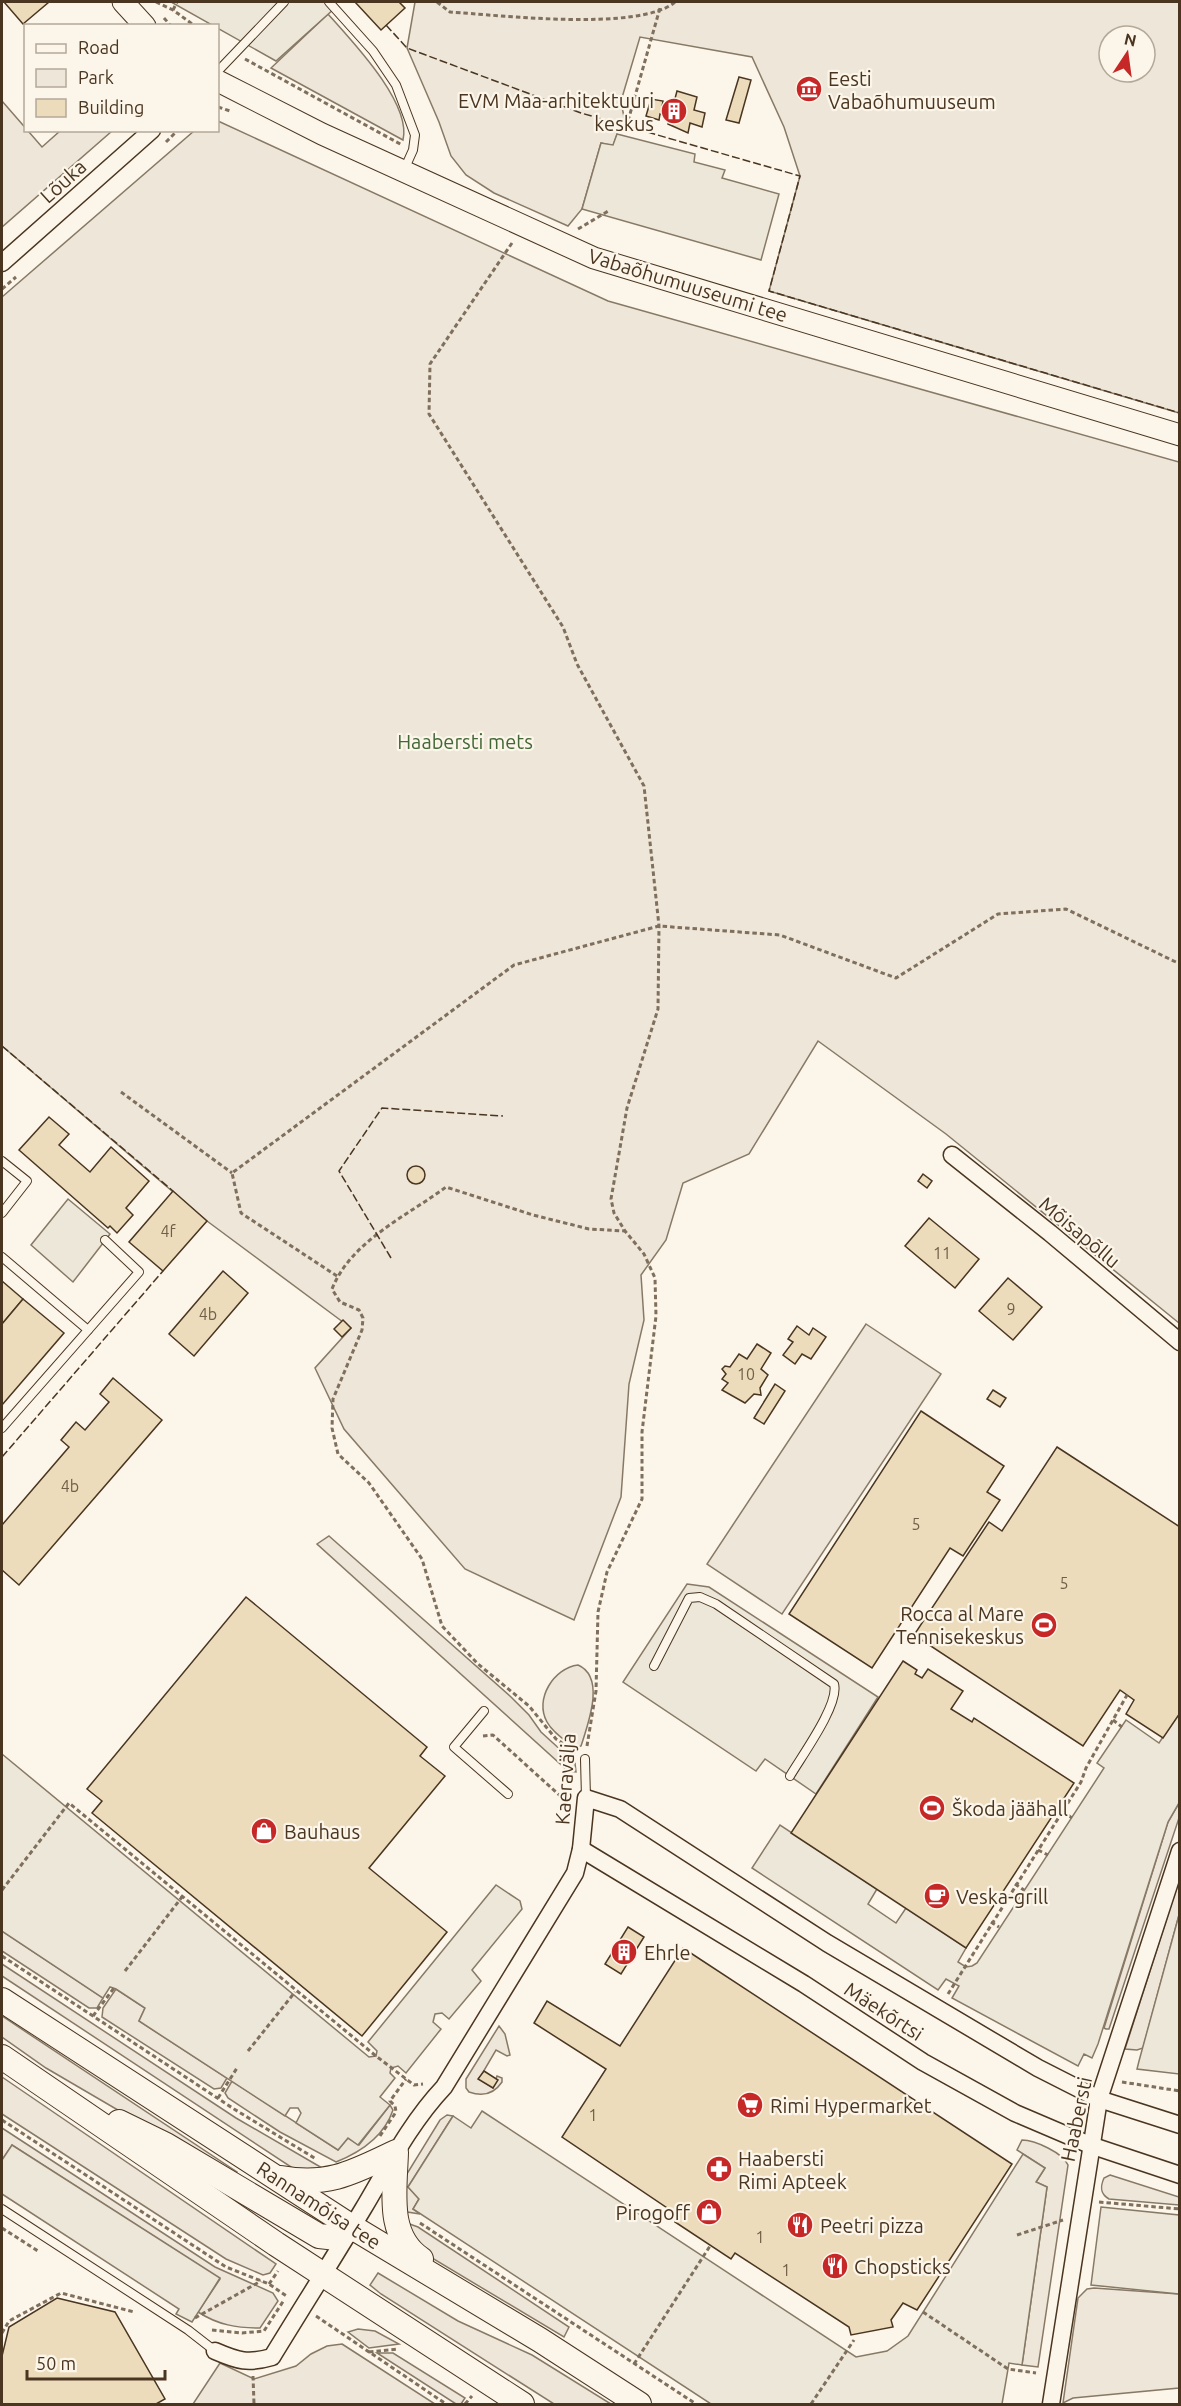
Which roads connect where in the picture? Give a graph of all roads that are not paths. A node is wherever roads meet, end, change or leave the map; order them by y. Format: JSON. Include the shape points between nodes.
{"nodes":[{"id":1,"x":123,"y":2,"type":"edge"},
{"id":2,"x":284,"y":2,"type":"edge"},
{"id":3,"x":329,"y":2,"type":"edge"},
{"id":4,"x":143,"y":24,"type":"edge"},
{"id":5,"x":219,"y":70,"type":"edge"},
{"id":6,"x":219,"y":82,"type":"edge"},
{"id":7,"x":150,"y":132,"type":"edge"},
{"id":8,"x":404,"y":171,"type":"junction"},
{"id":9,"x":2,"y":263,"type":"edge"},
{"id":10,"x":1179,"y":435,"type":"edge"},
{"id":11,"x":952,"y":1155,"type":"dead end"},
{"id":12,"x":2,"y":1161,"type":"edge"},
{"id":13,"x":2,"y":1213,"type":"edge"},
{"id":14,"x":105,"y":1240,"type":"dead end"},
{"id":15,"x":2,"y":1257,"type":"edge"},
{"id":16,"x":88,"y":1330,"type":"junction"},
{"id":17,"x":1179,"y":1342,"type":"edge"},
{"id":18,"x":2,"y":1428,"type":"edge"},
{"id":19,"x":654,"y":1666,"type":"dead end"},
{"id":20,"x":484,"y":1711,"type":"dead end"},
{"id":21,"x":585,"y":1759,"type":"road end"},
{"id":22,"x":789,"y":1776,"type":"dead end"},
{"id":23,"x":508,"y":1794,"type":"dead end"},
{"id":24,"x":586,"y":1798,"type":"junction"},
{"id":25,"x":581,"y":1849,"type":"junction"},
{"id":26,"x":1179,"y":1851,"type":"edge"},
{"id":27,"x":2,"y":2000,"type":"edge"},
{"id":28,"x":2,"y":2057,"type":"edge"},
{"id":29,"x":41,"y":2084,"type":"junction"},
{"id":30,"x":1099,"y":2099,"type":"junction"},
{"id":31,"x":1179,"y":2125,"type":"edge"},
{"id":32,"x":1090,"y":2145,"type":"junction"},
{"id":33,"x":386,"y":2146,"type":"junction"},
{"id":34,"x":1179,"y":2175,"type":"edge"},
{"id":35,"x":275,"y":2178,"type":"junction"},
{"id":36,"x":2,"y":2209,"type":"edge"},
{"id":37,"x":352,"y":2227,"type":"junction"},
{"id":38,"x":325,"y":2274,"type":"junction"},
{"id":39,"x":446,"y":2284,"type":"junction"},
{"id":40,"x":215,"y":2351,"type":"joint"},
{"id":41,"x":522,"y":2404,"type":"edge"},
{"id":42,"x":639,"y":2404,"type":"edge"},
{"id":43,"x":1051,"y":2404,"type":"edge"}],
"edges":[{"from":1,"to":4,"type":"street"},
{"from":2,"to":5,"type":"lane"},
{"from":3,"to":8,"type":"lane","via":[[373,51],[396,86],[416,135]]},
{"from":6,"to":8,"type":"street","name":"Vabaõhumuuseumi tee"},
{"from":7,"to":9,"type":"street","name":"Lõuka"},
{"from":8,"to":10,"type":"street","name":"Vabaõhumuuseumi tee","via":[[594,258]]},
{"from":11,"to":17,"type":"street","name":"Mõisapõllu"},
{"from":12,"to":13,"type":"lane","via":[[27,1181]]},
{"from":14,"to":16,"type":"lane","via":[[139,1272]]},
{"from":15,"to":16,"type":"lane"},
{"from":16,"to":18,"type":"lane"},
{"from":19,"to":22,"type":"lane","via":[[689,1598],[700,1597],[834,1684],[832,1705]]},
{"from":20,"to":23,"type":"lane","via":[[454,1747]]},
{"from":21,"to":24,"type":"lane","name":"Kaeravälja"},
{"from":24,"to":25,"type":"street","name":"Kaeravälja"},
{"from":24,"to":30,"type":"street","name":"Mäekõrtsi","via":[[620,1809],[942,2013]]},
{"from":25,"to":32,"type":"street","name":"Mäekõrtsi","via":[[804,1984],[923,2062],[1015,2113]]},
{"from":25,"to":33,"type":"street","name":"Kaeravälja","via":[[575,1873],[444,2087]]},
{"from":26,"to":30,"type":"street","name":"Haabersti"},
{"from":27,"to":35,"type":"main road","name":"Rannamõisa tee"},
{"from":28,"to":29,"type":"main road"},
{"from":29,"to":37,"type":"main road","via":[[166,2145],[319,2236],[337,2238]]},
{"from":29,"to":38,"type":"main road"},
{"from":30,"to":31,"type":"street","name":"Mäekõrtsi"},
{"from":30,"to":32,"type":"street","name":"Haabersti"},
{"from":32,"to":34,"type":"street","name":"Mäekõrtsi"},
{"from":32,"to":43,"type":"street","name":"Haabersti"},
{"from":33,"to":35,"type":"main road","via":[[339,2178],[318,2182]]},
{"from":33,"to":37,"type":"street","name":"Kaeravälja"},
{"from":33,"to":39,"type":"main road","via":[[399,2234],[408,2251],[436,2269]]},
{"from":35,"to":37,"type":"main road","name":"Rannamõisa tee"},
{"from":36,"to":40,"type":"lane","via":[[182,2325]]},
{"from":37,"to":38,"type":"street","name":"Kaeravälja"},
{"from":37,"to":39,"type":"main road","name":"Rannamõisa tee"},
{"from":38,"to":40,"type":"street","name":"Kaeravälja","via":[[272,2357],[253,2362],[234,2360]]},
{"from":38,"to":41,"type":"main road"},
{"from":39,"to":42,"type":"main road","name":"Rannamõisa tee"}]}
